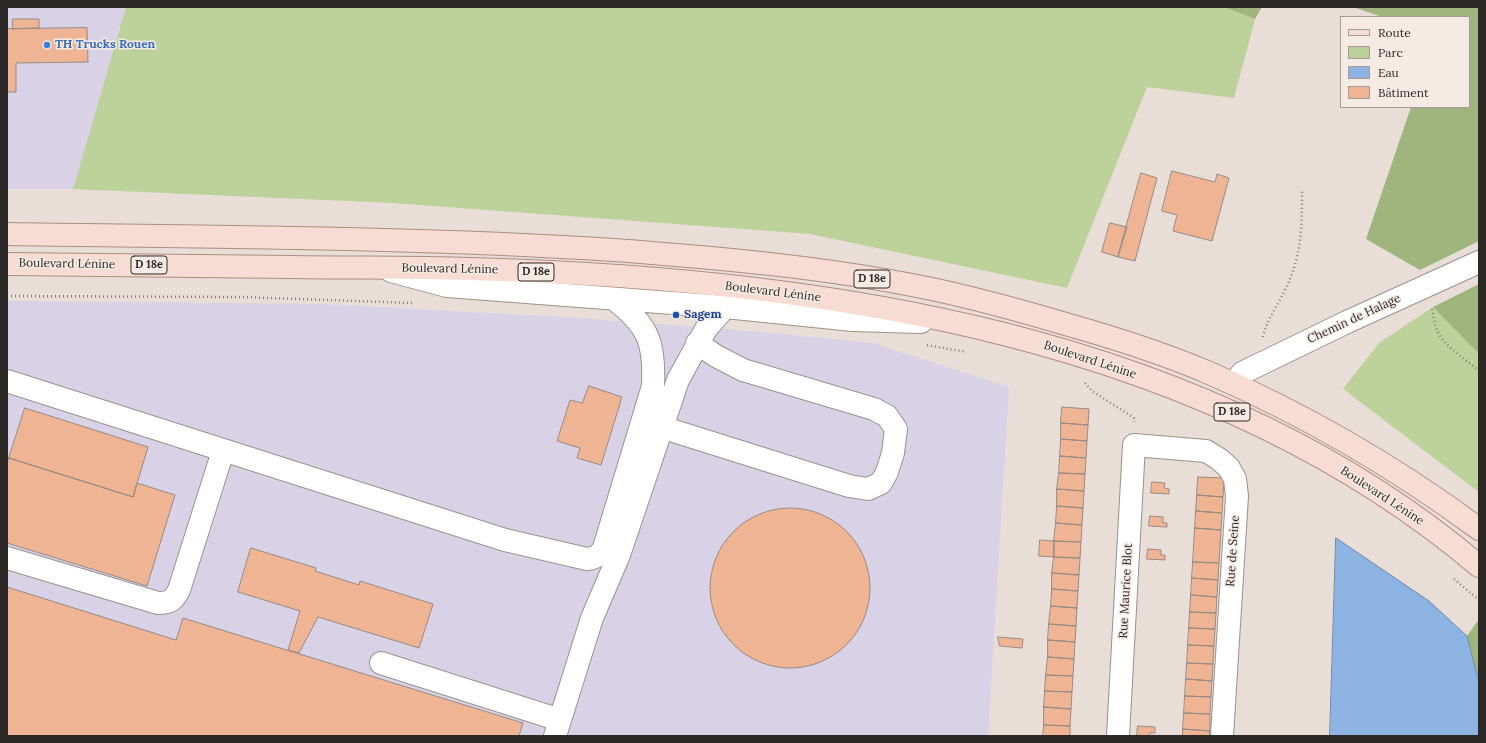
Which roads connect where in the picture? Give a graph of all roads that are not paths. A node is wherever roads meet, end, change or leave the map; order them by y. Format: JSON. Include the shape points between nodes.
{"nodes":[{"id":1,"x":7,"y":234,"type":"edge"},
{"id":2,"x":1479,"y":262,"type":"edge"},
{"id":3,"x":7,"y":264,"type":"edge"},
{"id":4,"x":376,"y":268,"type":"junction"},
{"id":5,"x":614,"y":299,"type":"junction"},
{"id":6,"x":725,"y":307,"type":"junction"},
{"id":7,"x":955,"y":323,"type":"junction"},
{"id":8,"x":697,"y":343,"type":"junction"},
{"id":9,"x":7,"y":380,"type":"edge"},
{"id":10,"x":1234,"y":384,"type":"junction"},
{"id":11,"x":662,"y":427,"type":"junction"},
{"id":12,"x":1134,"y":445,"type":"joint"},
{"id":13,"x":223,"y":450,"type":"junction"},
{"id":14,"x":1479,"y":529,"type":"edge"},
{"id":15,"x":505,"y":540,"type":"junction"},
{"id":16,"x":7,"y":558,"type":"edge"},
{"id":17,"x":614,"y":565,"type":"junction"},
{"id":18,"x":1479,"y":566,"type":"edge"},
{"id":19,"x":381,"y":663,"type":"dead end"},
{"id":20,"x":558,"y":728,"type":"edge"},
{"id":21,"x":1118,"y":736,"type":"edge"},
{"id":22,"x":1222,"y":736,"type":"edge"}],
"edges":[{"from":1,"to":10,"type":"main road","number":"D 18e","via":[[501,243],[698,256],[763,263],[926,288],[1007,307],[1118,339]]},
{"from":2,"to":10,"type":"street","name":"Chemin de Halage","via":[[1242,373]]},
{"from":3,"to":4,"type":"main road","name":"Boulevard Lénine","number":"D 18e"},
{"from":4,"to":5,"type":"street","via":[[447,286]]},
{"from":4,"to":7,"type":"main road","name":"Boulevard Lénine","number":"D 18e","via":[[594,274],[696,283],[790,293]]},
{"from":5,"to":6,"type":"street"},
{"from":5,"to":15,"type":"street","via":[[635,316],[651,346],[654,361],[653,386],[604,548],[594,559],[587,559]]},
{"from":6,"to":7,"type":"street","via":[[853,320]]},
{"from":6,"to":8,"type":"street"},
{"from":7,"to":18,"type":"main road","name":"Boulevard Lénine","number":"D 18e","via":[[999,332],[1083,356],[1192,395],[1258,423],[1338,467],[1407,511]]},
{"from":8,"to":11,"type":"street","via":[[678,380]]},
{"from":8,"to":11,"type":"street","via":[[743,370],[888,416],[896,429],[887,472],[881,483],[868,489],[849,486]]},
{"from":9,"to":13,"type":"street"},
{"from":10,"to":14,"type":"main road","number":"D 18e","via":[[1345,440],[1426,490]]},
{"from":11,"to":17,"type":"street"},
{"from":12,"to":21,"type":"street","name":"Rue Maurice Blot"},
{"from":12,"to":22,"type":"street","name":"Rue de Seine","via":[[1206,451],[1229,468],[1235,479],[1237,496]]},
{"from":13,"to":15,"type":"street"},
{"from":13,"to":16,"type":"street","via":[[179,590],[174,600],[168,603],[158,603]]},
{"from":15,"to":17,"type":"street","via":[[589,574],[598,574]]},
{"from":17,"to":20,"type":"street","via":[[592,618]]},
{"from":19,"to":20,"type":"street"}]}
